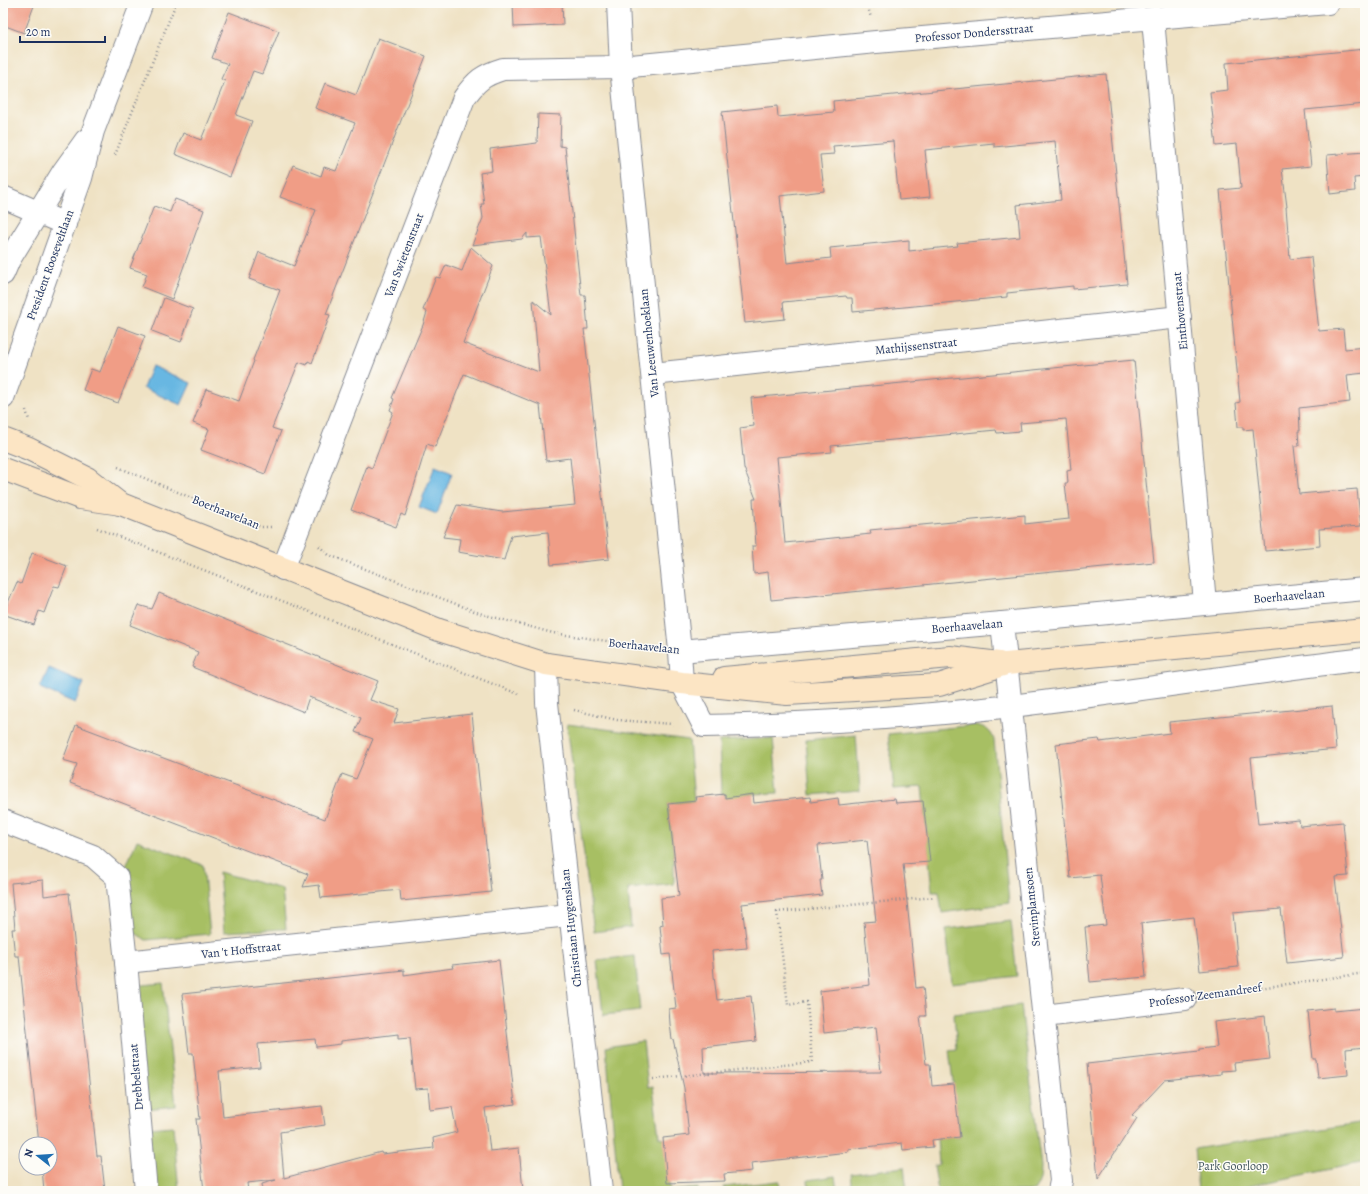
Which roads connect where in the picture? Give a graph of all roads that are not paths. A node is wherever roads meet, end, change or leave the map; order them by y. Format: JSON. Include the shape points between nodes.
{"nodes":[{"id":1,"x":142,"y":3,"type":"edge"},
{"id":2,"x":618,"y":3,"type":"edge"},
{"id":3,"x":1328,"y":3,"type":"edge"},
{"id":4,"x":1153,"y":19,"type":"junction"},
{"id":5,"x":621,"y":67,"type":"junction"},
{"id":6,"x":93,"y":131,"type":"junction"},
{"id":7,"x":3,"y":197,"type":"edge"},
{"id":8,"x":38,"y":213,"type":"junction"},
{"id":9,"x":65,"y":224,"type":"junction"},
{"id":10,"x":3,"y":274,"type":"edge"},
{"id":11,"x":1180,"y":318,"type":"junction"},
{"id":12,"x":652,"y":374,"type":"junction"},
{"id":13,"x":3,"y":398,"type":"edge"},
{"id":14,"x":3,"y":439,"type":"edge"},
{"id":15,"x":3,"y":469,"type":"edge"},
{"id":16,"x":121,"y":504,"type":"junction"},
{"id":17,"x":284,"y":569,"type":"junction"},
{"id":18,"x":1365,"y":589,"type":"edge"},
{"id":19,"x":1205,"y":603,"type":"junction"},
{"id":20,"x":1002,"y":623,"type":"junction"},
{"id":21,"x":1365,"y":630,"type":"edge"},
{"id":22,"x":680,"y":651,"type":"junction"},
{"id":23,"x":1365,"y":662,"type":"edge"},
{"id":24,"x":546,"y":664,"type":"junction"},
{"id":25,"x":1006,"y":664,"type":"junction"},
{"id":26,"x":682,"y":683,"type":"junction"},
{"id":27,"x":1010,"y":706,"type":"junction"},
{"id":28,"x":3,"y":821,"type":"edge"},
{"id":29,"x":569,"y":915,"type":"junction"},
{"id":30,"x":126,"y":962,"type":"junction"},
{"id":31,"x":1185,"y":999,"type":"road end"},
{"id":32,"x":1044,"y":1016,"type":"junction"},
{"id":33,"x":146,"y":1191,"type":"edge"},
{"id":34,"x":601,"y":1191,"type":"edge"},
{"id":35,"x":1059,"y":1191,"type":"edge"}],
"edges":[{"from":1,"to":6,"type":"street","name":"President Rooseveltlaan"},
{"from":2,"to":5,"type":"street","name":"Van Leeuwenhoeklaan"},
{"from":3,"to":4,"type":"street","name":"Professor Dondersstraat"},
{"from":4,"to":5,"type":"street","name":"Professor Dondersstraat"},
{"from":4,"to":11,"type":"street","name":"Einthovenstraat"},
{"from":5,"to":12,"type":"street","name":"Van Leeuwenhoeklaan"},
{"from":5,"to":17,"type":"street","name":"Van Swietenstraat","via":[[503,69],[487,73],[474,83],[464,98]]},
{"from":6,"to":8,"type":"street","name":"President Rooseveltlaan","via":[[63,172]]},
{"from":6,"to":9,"type":"street","name":"President Rooseveltlaan","via":[[81,178]]},
{"from":7,"to":8,"type":"street"},
{"from":8,"to":9,"type":"street"},
{"from":8,"to":10,"type":"street","name":"President Rooseveltlaan"},
{"from":9,"to":13,"type":"street","name":"President Rooseveltlaan"},
{"from":11,"to":12,"type":"street","name":"Mathijssenstraat"},
{"from":11,"to":19,"type":"street","name":"Einthovenstraat"},
{"from":12,"to":22,"type":"street","name":"Van Leeuwenhoeklaan"},
{"from":14,"to":16,"type":"main road","via":[[87,478]]},
{"from":15,"to":16,"type":"main road","via":[[80,498]]},
{"from":16,"to":17,"type":"main road"},
{"from":17,"to":24,"type":"main road","via":[[439,630]]},
{"from":18,"to":19,"type":"street","name":"Boerhaavelaan"},
{"from":19,"to":20,"type":"street","name":"Boerhaavelaan"},
{"from":20,"to":22,"type":"street","name":"Boerhaavelaan"},
{"from":20,"to":25,"type":"street","name":"Stevinplantsoen"},
{"from":21,"to":25,"type":"main road"},
{"from":22,"to":26,"type":"street","name":"Van Leeuwenhoeklaan"},
{"from":23,"to":27,"type":"street"},
{"from":24,"to":26,"type":"main road"},
{"from":24,"to":29,"type":"street","name":"Christiaan Huygenslaan","via":[[546,703]]},
{"from":25,"to":26,"type":"main road","via":[[939,685],[787,694]]},
{"from":25,"to":27,"type":"street","name":"Stevinplantsoen"},
{"from":26,"to":27,"type":"street","via":[[704,726],[779,725]]},
{"from":27,"to":32,"type":"street","name":"Stevinplantsoen"},
{"from":28,"to":30,"type":"street","via":[[94,856],[117,877]]},
{"from":29,"to":30,"type":"street","name":"Van 't Hoffstraat"},
{"from":29,"to":34,"type":"street","name":"Christiaan Huygenslaan"},
{"from":30,"to":33,"type":"street","name":"Drebbelstraat"},
{"from":31,"to":32,"type":"street","name":"Professor Zeemandreef"},
{"from":32,"to":35,"type":"street","name":"Stevinplantsoen","via":[[1061,1182]]}]}
